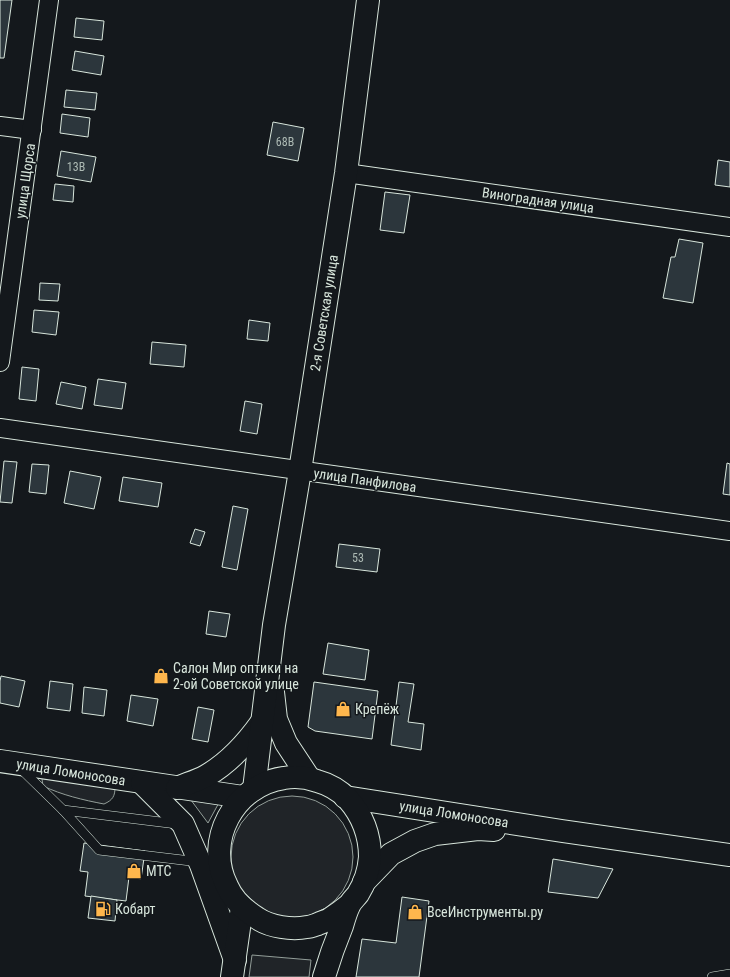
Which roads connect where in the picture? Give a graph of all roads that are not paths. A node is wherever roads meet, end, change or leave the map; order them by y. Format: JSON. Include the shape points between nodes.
{"nodes":[{"id":1,"x":49,"y":0,"type":"edge"},
{"id":2,"x":368,"y":0,"type":"edge"},
{"id":3,"x":0,"y":126,"type":"edge"},
{"id":4,"x":32,"y":130,"type":"junction"},
{"id":5,"x":346,"y":173,"type":"junction"},
{"id":6,"x":730,"y":227,"type":"edge"},
{"id":7,"x":0,"y":362,"type":"edge"},
{"id":8,"x":0,"y":428,"type":"edge"},
{"id":9,"x":300,"y":471,"type":"junction"},
{"id":10,"x":730,"y":531,"type":"edge"},
{"id":11,"x":274,"y":625,"type":"junction"},
{"id":12,"x":262,"y":722,"type":"junction"},
{"id":13,"x":8,"y":763,"type":"edge"},
{"id":14,"x":309,"y":778,"type":"junction"},
{"id":15,"x":142,"y":783,"type":"junction"},
{"id":16,"x":177,"y":788,"type":"junction"},
{"id":17,"x":248,"y":793,"type":"junction"},
{"id":18,"x":345,"y":796,"type":"junction"},
{"id":19,"x":63,"y":810,"type":"junction"},
{"id":20,"x":183,"y":824,"type":"junction"},
{"id":21,"x":562,"y":831,"type":"junction"},
{"id":22,"x":730,"y":855,"type":"edge"},
{"id":23,"x":200,"y":862,"type":"junction"},
{"id":24,"x":364,"y":882,"type":"junction"},
{"id":25,"x":349,"y":905,"type":"junction"},
{"id":26,"x":242,"y":907,"type":"junction"},
{"id":27,"x":234,"y":969,"type":"edge"},
{"id":28,"x":730,"y":974,"type":"edge"},
{"id":29,"x":324,"y":977,"type":"edge"},
{"id":30,"x":712,"y":977,"type":"edge"}],
"edges":[{"from":1,"to":4,"type":"street","name":"улица Щорса"},
{"from":2,"to":5,"type":"main road","name":"2-я Советская улица"},
{"from":3,"to":4,"type":"street"},
{"from":4,"to":7,"type":"street","name":"улица Щорса"},
{"from":5,"to":6,"type":"street","name":"Виноградная улица"},
{"from":5,"to":9,"type":"main road","name":"2-я Советская улица"},
{"from":8,"to":9,"type":"street","name":"улица Панфилова"},
{"from":9,"to":10,"type":"street","name":"улица Панфилова"},
{"from":9,"to":11,"type":"main road","name":"2-я Советская улица"},
{"from":11,"to":12,"type":"main road","name":"2-я Советская улица"},
{"from":11,"to":14,"type":"main road","name":"2-я Советская улица","via":[[273,696],[276,719],[286,744]]},
{"from":12,"to":16,"type":"main road","name":"2-я Советская улица","via":[[231,760],[205,777]]},
{"from":12,"to":17,"type":"main road","name":"2-я Советская улица"},
{"from":13,"to":15,"type":"main road","name":"улица Ломоносова"},
{"from":13,"to":19,"type":"lane"},
{"from":14,"to":17,"type":"main road","via":[[280,779],[268,782]]},
{"from":14,"to":18,"type":"main road","via":[[327,784]]},
{"from":15,"to":16,"type":"main road","name":"улица Ломоносова"},
{"from":15,"to":20,"type":"main road","name":"улица Ломоносова"},
{"from":16,"to":17,"type":"main road","name":"улица Ломоносова"},
{"from":17,"to":26,"type":"main road","via":[[230,814],[222,830],[219,860],[226,885]]},
{"from":18,"to":21,"type":"main road","name":"улица Ломоносова"},
{"from":18,"to":24,"type":"main road","via":[[359,813],[369,842],[370,857]]},
{"from":19,"to":20,"type":"lane"},
{"from":19,"to":23,"type":"lane","via":[[99,850]]},
{"from":20,"to":23,"type":"main road","name":"улица Ломоносова"},
{"from":21,"to":22,"type":"main road","name":"улица Ломоносова"},
{"from":21,"to":24,"type":"main road","name":"улица Ломоносова","via":[[478,829],[435,834],[391,854]]},
{"from":23,"to":27,"type":"main road","name":"улица Ломоносова"},
{"from":24,"to":25,"type":"main road"},
{"from":25,"to":26,"type":"main road","via":[[329,920],[308,927],[293,928],[277,926],[259,919]]},
{"from":25,"to":29,"type":"main road"},
{"from":26,"to":27,"type":"main road"},
{"from":28,"to":30,"type":"lane"}]}
